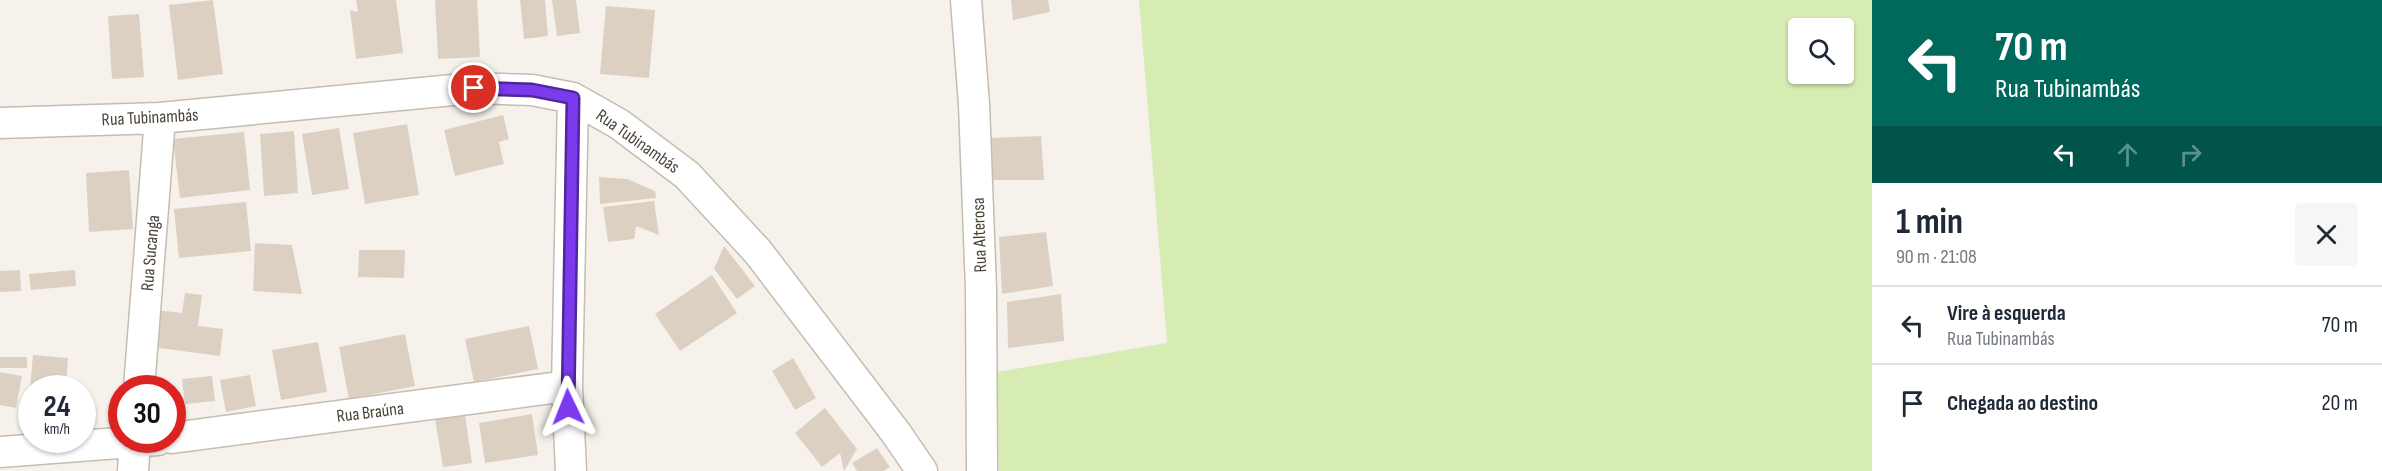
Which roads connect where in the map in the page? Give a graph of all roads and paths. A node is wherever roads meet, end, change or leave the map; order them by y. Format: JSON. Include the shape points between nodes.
{"nodes":[{"id":1,"x":966,"y":0,"type":"edge"},
{"id":2,"x":573,"y":98,"type":"junction"},
{"id":3,"x":160,"y":118,"type":"junction"},
{"id":4,"x":0,"y":123,"type":"edge"},
{"id":5,"x":140,"y":375,"type":"edge"},
{"id":6,"x":567,"y":386,"type":"junction"},
{"id":7,"x":186,"y":436,"type":"edge"},
{"id":8,"x":108,"y":449,"type":"edge"},
{"id":9,"x":0,"y":452,"type":"edge"},
{"id":10,"x":571,"y":471,"type":"edge"},
{"id":11,"x":922,"y":471,"type":"edge"},
{"id":12,"x":982,"y":471,"type":"edge"}],
"edges":[{"from":1,"to":12,"type":"street","name":"Rua Alterosa","via":[[981,289]]},
{"from":2,"to":3,"type":"street","name":"Rua Tubinambás","via":[[532,90],[474,88]]},
{"from":2,"to":6,"type":"street"},
{"from":2,"to":11,"type":"street","name":"Rua Tubinambás","via":[[619,124],[687,175],[758,252]]},
{"from":3,"to":4,"type":"street","name":"Rua Tubinambás"},
{"from":3,"to":5,"type":"street","name":"Rua Sucanga"},
{"from":6,"to":7,"type":"street","name":"Rua Braúna"},
{"from":6,"to":10,"type":"street"},
{"from":8,"to":9,"type":"street"}]}
